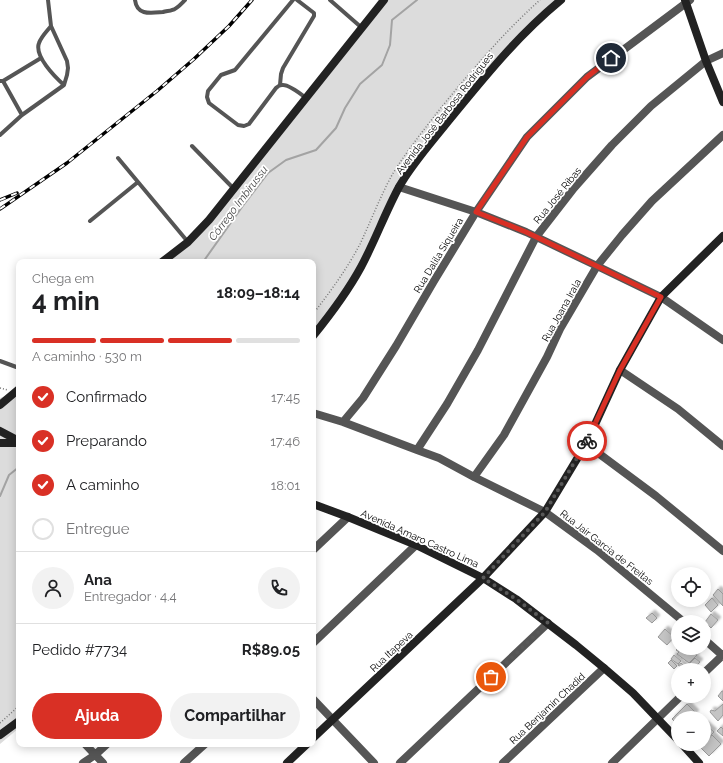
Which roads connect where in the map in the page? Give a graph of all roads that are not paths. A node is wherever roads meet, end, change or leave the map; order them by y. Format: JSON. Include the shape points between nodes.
{"nodes":[{"id":1,"x":48,"y":0,"type":"edge"},
{"id":2,"x":135,"y":0,"type":"edge"},
{"id":3,"x":184,"y":0,"type":"edge"},
{"id":4,"x":293,"y":0,"type":"edge"},
{"id":5,"x":297,"y":0,"type":"edge"},
{"id":6,"x":330,"y":0,"type":"edge"},
{"id":7,"x":384,"y":0,"type":"edge"},
{"id":8,"x":561,"y":0,"type":"edge"},
{"id":9,"x":687,"y":1,"type":"edge"},
{"id":10,"x":51,"y":26,"type":"junction"},
{"id":11,"x":362,"y":28,"type":"junction"},
{"id":12,"x":723,"y":53,"type":"edge"},
{"id":13,"x":41,"y":58,"type":"junction"},
{"id":14,"x":706,"y":61,"type":"junction"},
{"id":15,"x":1,"y":81,"type":"edge"},
{"id":16,"x":64,"y":85,"type":"junction"},
{"id":17,"x":280,"y":85,"type":"junction"},
{"id":18,"x":306,"y":98,"type":"junction"},
{"id":19,"x":723,"y":102,"type":"edge"},
{"id":20,"x":22,"y":116,"type":"junction"},
{"id":21,"x":0,"y":135,"type":"edge"},
{"id":22,"x":723,"y":136,"type":"edge"},
{"id":23,"x":192,"y":146,"type":"dead end"},
{"id":24,"x":118,"y":158,"type":"dead end"},
{"id":25,"x":138,"y":182,"type":"junction"},
{"id":26,"x":399,"y":187,"type":"junction"},
{"id":27,"x":234,"y":189,"type":"junction"},
{"id":28,"x":476,"y":212,"type":"junction"},
{"id":29,"x":90,"y":221,"type":"dead end"},
{"id":30,"x":536,"y":236,"type":"junction"},
{"id":31,"x":723,"y":236,"type":"edge"},
{"id":32,"x":188,"y":242,"type":"junction"},
{"id":33,"x":166,"y":259,"type":"edge"},
{"id":34,"x":597,"y":266,"type":"junction"},
{"id":35,"x":661,"y":297,"type":"junction"},
{"id":36,"x":316,"y":332,"type":"edge"},
{"id":37,"x":723,"y":340,"type":"edge"},
{"id":38,"x":0,"y":361,"type":"edge"},
{"id":39,"x":16,"y":367,"type":"edge"},
{"id":40,"x":620,"y":370,"type":"junction"},
{"id":41,"x":16,"y":392,"type":"edge"},
{"id":42,"x":10,"y":397,"type":"junction"},
{"id":43,"x":0,"y":399,"type":"edge"},
{"id":44,"x":0,"y":405,"type":"edge"},
{"id":45,"x":316,"y":414,"type":"edge"},
{"id":46,"x":344,"y":422,"type":"junction"},
{"id":47,"x":0,"y":431,"type":"edge"},
{"id":48,"x":16,"y":440,"type":"edge"},
{"id":49,"x":16,"y":442,"type":"edge"},
{"id":50,"x":0,"y":443,"type":"edge"},
{"id":51,"x":586,"y":444,"type":"junction"},
{"id":52,"x":723,"y":446,"type":"edge"},
{"id":53,"x":417,"y":450,"type":"junction"},
{"id":54,"x":474,"y":478,"type":"junction"},
{"id":55,"x":316,"y":505,"type":"edge"},
{"id":56,"x":545,"y":512,"type":"junction"},
{"id":57,"x":348,"y":517,"type":"junction"},
{"id":58,"x":416,"y":545,"type":"junction"},
{"id":59,"x":316,"y":547,"type":"edge"},
{"id":60,"x":723,"y":551,"type":"edge"},
{"id":61,"x":483,"y":578,"type":"junction"},
{"id":62,"x":676,"y":615,"type":"edge"},
{"id":63,"x":548,"y":623,"type":"junction"},
{"id":64,"x":316,"y":640,"type":"edge"},
{"id":65,"x":711,"y":645,"type":"edge"},
{"id":66,"x":723,"y":655,"type":"edge"},
{"id":67,"x":711,"y":667,"type":"edge"},
{"id":68,"x":604,"y":668,"type":"junction"},
{"id":69,"x":316,"y":702,"type":"edge"},
{"id":70,"x":674,"y":703,"type":"edge"},
{"id":71,"x":658,"y":719,"type":"junction"},
{"id":72,"x":333,"y":720,"type":"junction"},
{"id":73,"x":16,"y":723,"type":"edge"},
{"id":74,"x":671,"y":733,"type":"edge"},
{"id":75,"x":0,"y":735,"type":"edge"},
{"id":76,"x":316,"y":735,"type":"edge"},
{"id":77,"x":88,"y":747,"type":"edge"},
{"id":78,"x":103,"y":747,"type":"edge"},
{"id":79,"x":202,"y":747,"type":"edge"},
{"id":80,"x":304,"y":747,"type":"edge"},
{"id":81,"x":688,"y":751,"type":"edge"},
{"id":82,"x":95,"y":754,"type":"junction"},
{"id":83,"x":83,"y":763,"type":"edge"},
{"id":84,"x":103,"y":763,"type":"edge"},
{"id":85,"x":184,"y":763,"type":"edge"},
{"id":86,"x":287,"y":763,"type":"edge"},
{"id":87,"x":374,"y":763,"type":"edge"},
{"id":88,"x":400,"y":763,"type":"edge"},
{"id":89,"x":504,"y":763,"type":"edge"},
{"id":90,"x":612,"y":763,"type":"edge"},
{"id":91,"x":699,"y":763,"type":"edge"}],
"edges":[{"from":1,"to":10,"type":"lane"},
{"from":2,"to":3,"type":"lane","via":[[140,11],[149,14],[173,10]]},
{"from":4,"to":17,"type":"lane","via":[[235,70],[221,75],[208,91],[207,97],[209,103],[238,125],[244,126],[249,124]]},
{"from":5,"to":17,"type":"lane","via":[[314,13],[314,16],[283,68]]},
{"from":6,"to":11,"type":"lane"},
{"from":7,"to":11,"type":"street"},
{"from":8,"to":26,"type":"street","name":"Avenida José Barbosa Rodrigues","via":[[542,15],[499,59],[412,167]]},
{"from":9,"to":14,"type":"street"},
{"from":9,"to":28,"type":"street","name":"Rua Dalila Siqueira","via":[[587,77],[527,137]]},
{"from":10,"to":13,"type":"lane","via":[[39,42]]},
{"from":10,"to":16,"type":"lane","via":[[67,61]]},
{"from":11,"to":18,"type":"street"},
{"from":12,"to":14,"type":"street","name":"Rua José Ribas"},
{"from":13,"to":15,"type":"lane"},
{"from":13,"to":16,"type":"lane"},
{"from":14,"to":19,"type":"street"},
{"from":14,"to":30,"type":"street","name":"Rua José Ribas","via":[[651,106],[612,145]]},
{"from":15,"to":20,"type":"lane"},
{"from":16,"to":20,"type":"lane"},
{"from":17,"to":18,"type":"lane","via":[[289,87]]},
{"from":18,"to":27,"type":"street"},
{"from":20,"to":21,"type":"lane"},
{"from":22,"to":34,"type":"street","name":"Rua Joana Irala","via":[[652,201]]},
{"from":23,"to":27,"type":"lane"},
{"from":24,"to":25,"type":"lane"},
{"from":25,"to":29,"type":"lane"},
{"from":25,"to":32,"type":"lane"},
{"from":26,"to":28,"type":"street"},
{"from":26,"to":36,"type":"street","name":"Avenida José Barbosa Rodrigues","via":[[361,267]]},
{"from":27,"to":32,"type":"street"},
{"from":28,"to":30,"type":"street"},
{"from":28,"to":46,"type":"street","name":"Rua Dalila Siqueira","via":[[396,346],[363,398]]},
{"from":30,"to":34,"type":"street"},
{"from":30,"to":53,"type":"street","name":"Rua José Ribas","via":[[478,350]]},
{"from":31,"to":35,"type":"street","name":"Rua Itapeva"},
{"from":32,"to":33,"type":"street"},
{"from":34,"to":35,"type":"street"},
{"from":34,"to":54,"type":"street","name":"Rua Joana Irala","via":[[560,329],[504,435]]},
{"from":35,"to":37,"type":"street"},
{"from":35,"to":40,"type":"street","name":"Rua Itapeva"},
{"from":38,"to":39,"type":"lane"},
{"from":40,"to":51,"type":"street","name":"Rua Itapeva"},
{"from":40,"to":52,"type":"street","via":[[678,409]]},
{"from":41,"to":42,"type":"street"},
{"from":42,"to":43,"type":"street"},
{"from":42,"to":44,"type":"street"},
{"from":45,"to":46,"type":"street","name":"Rua Jair Garcia de Freitas"},
{"from":46,"to":53,"type":"street","name":"Rua Jair Garcia de Freitas"},
{"from":47,"to":48,"type":"street"},
{"from":49,"to":50,"type":"street"},
{"from":51,"to":56,"type":"street","name":"Rua Itapeva"},
{"from":51,"to":60,"type":"street","via":[[656,496]]},
{"from":53,"to":54,"type":"street","name":"Rua Jair Garcia de Freitas","via":[[439,458]]},
{"from":54,"to":56,"type":"street","name":"Rua Jair Garcia de Freitas"},
{"from":55,"to":57,"type":"street","name":"Avenida Amaro Castro Lima"},
{"from":56,"to":61,"type":"street","name":"Rua Itapeva"},
{"from":56,"to":62,"type":"street","name":"Rua Jair Garcia de Freitas","via":[[598,550]]},
{"from":57,"to":58,"type":"street","name":"Avenida Amaro Castro Lima"},
{"from":57,"to":59,"type":"street"},
{"from":58,"to":61,"type":"street","name":"Avenida Amaro Castro Lima"},
{"from":58,"to":64,"type":"street"},
{"from":61,"to":63,"type":"street","name":"Avenida Amaro Castro Lima"},
{"from":61,"to":72,"type":"street","name":"Rua Itapeva"},
{"from":63,"to":68,"type":"street","name":"Avenida Amaro Castro Lima"},
{"from":63,"to":88,"type":"street"},
{"from":65,"to":66,"type":"street"},
{"from":66,"to":67,"type":"street"},
{"from":68,"to":71,"type":"street","name":"Avenida Amaro Castro Lima"},
{"from":68,"to":89,"type":"street","name":"Rua Benjamin Chadid"},
{"from":69,"to":72,"type":"street"},
{"from":70,"to":71,"type":"street"},
{"from":71,"to":74,"type":"street","name":"Avenida Amaro Castro Lima"},
{"from":71,"to":90,"type":"street"},
{"from":72,"to":76,"type":"street","name":"Rua Itapeva"},
{"from":72,"to":87,"type":"street"},
{"from":73,"to":75,"type":"street"},
{"from":77,"to":82,"type":"street"},
{"from":78,"to":82,"type":"street"},
{"from":79,"to":85,"type":"street"},
{"from":80,"to":86,"type":"street"},
{"from":81,"to":91,"type":"street"},
{"from":82,"to":83,"type":"street"},
{"from":82,"to":84,"type":"street"}]}
